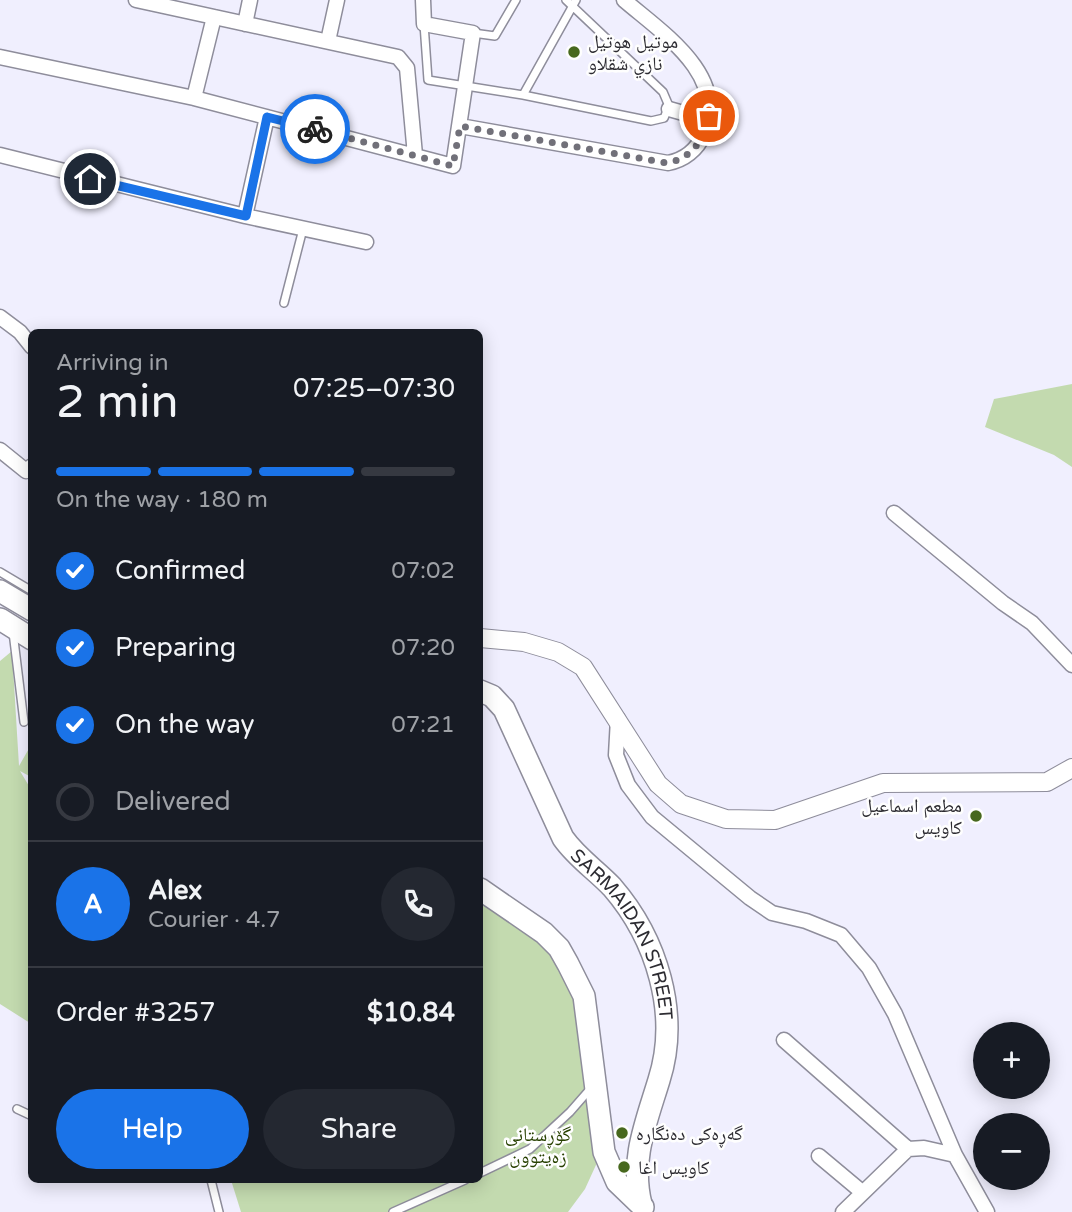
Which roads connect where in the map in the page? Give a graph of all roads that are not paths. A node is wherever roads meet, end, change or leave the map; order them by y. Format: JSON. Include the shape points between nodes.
{"nodes":[{"id":1,"x":136,"y":0,"type":"edge"},
{"id":2,"x":250,"y":0,"type":"edge"},
{"id":3,"x":337,"y":0,"type":"edge"},
{"id":4,"x":423,"y":0,"type":"edge"},
{"id":5,"x":516,"y":0,"type":"edge"},
{"id":6,"x":566,"y":0,"type":"edge"},
{"id":7,"x":624,"y":0,"type":"edge"},
{"id":8,"x":162,"y":3,"type":"edge"},
{"id":9,"x":574,"y":3,"type":"edge"},
{"id":10,"x":214,"y":17,"type":"junction"},
{"id":11,"x":245,"y":24,"type":"junction"},
{"id":12,"x":424,"y":24,"type":"junction"},
{"id":13,"x":473,"y":33,"type":"junction"},
{"id":14,"x":328,"y":41,"type":"junction"},
{"id":15,"x":0,"y":57,"type":"edge"},
{"id":16,"x":464,"y":86,"type":"junction"},
{"id":17,"x":523,"y":95,"type":"junction"},
{"id":18,"x":194,"y":98,"type":"junction"},
{"id":19,"x":669,"y":109,"type":"junction"},
{"id":20,"x":267,"y":117,"type":"junction"},
{"id":21,"x":708,"y":120,"type":"junction"},
{"id":22,"x":460,"y":126,"type":"junction"},
{"id":23,"x":0,"y":155,"type":"edge"},
{"id":24,"x":415,"y":155,"type":"junction"},
{"id":25,"x":246,"y":216,"type":"junction"},
{"id":26,"x":303,"y":226,"type":"junction"},
{"id":27,"x":366,"y":243,"type":"dead end"},
{"id":28,"x":284,"y":303,"type":"dead end"},
{"id":29,"x":0,"y":317,"type":"edge"},
{"id":30,"x":28,"y":342,"type":"edge"},
{"id":31,"x":0,"y":450,"type":"edge"},
{"id":32,"x":28,"y":469,"type":"edge"},
{"id":33,"x":894,"y":513,"type":"dead end"},
{"id":34,"x":0,"y":572,"type":"edge"},
{"id":35,"x":28,"y":589,"type":"edge"},
{"id":36,"x":0,"y":591,"type":"edge"},
{"id":37,"x":28,"y":608,"type":"edge"},
{"id":38,"x":6,"y":623,"type":"edge"},
{"id":39,"x":28,"y":637,"type":"edge"},
{"id":40,"x":483,"y":638,"type":"edge"},
{"id":41,"x":1072,"y":665,"type":"edge"},
{"id":42,"x":483,"y":692,"type":"edge"},
{"id":43,"x":618,"y":719,"type":"junction"},
{"id":44,"x":24,"y":722,"type":"dead end"},
{"id":45,"x":1072,"y":768,"type":"edge"},
{"id":46,"x":483,"y":891,"type":"edge"},
{"id":47,"x":784,"y":1040,"type":"dead end"},
{"id":48,"x":595,"y":1083,"type":"junction"},
{"id":49,"x":17,"y":1109,"type":"dead end"},
{"id":50,"x":28,"y":1114,"type":"edge"},
{"id":51,"x":908,"y":1149,"type":"junction"},
{"id":52,"x":955,"y":1155,"type":"junction"},
{"id":53,"x":819,"y":1156,"type":"dead end"},
{"id":54,"x":635,"y":1169,"type":"junction"},
{"id":55,"x":483,"y":1172,"type":"edge"},
{"id":56,"x":614,"y":1175,"type":"junction"},
{"id":57,"x":212,"y":1183,"type":"edge"},
{"id":58,"x":458,"y":1183,"type":"edge"},
{"id":59,"x":862,"y":1192,"type":"junction"},
{"id":60,"x":640,"y":1209,"type":"edge"},
{"id":61,"x":219,"y":1212,"type":"edge"},
{"id":62,"x":393,"y":1212,"type":"edge"},
{"id":63,"x":843,"y":1212,"type":"edge"},
{"id":64,"x":987,"y":1212,"type":"edge"}],
"edges":[{"from":1,"to":8,"type":"street"},
{"from":2,"to":11,"type":"street"},
{"from":3,"to":14,"type":"street"},
{"from":4,"to":12,"type":"street"},
{"from":5,"to":13,"type":"lane","via":[[495,36]]},
{"from":6,"to":9,"type":"lane"},
{"from":7,"to":21,"type":"street","via":[[687,55],[704,85]]},
{"from":8,"to":10,"type":"street"},
{"from":9,"to":17,"type":"lane"},
{"from":9,"to":19,"type":"lane","via":[[663,92]]},
{"from":10,"to":11,"type":"street"},
{"from":10,"to":18,"type":"street"},
{"from":11,"to":14,"type":"street"},
{"from":12,"to":13,"type":"street"},
{"from":12,"to":16,"type":"lane","via":[[428,80]]},
{"from":13,"to":16,"type":"street"},
{"from":14,"to":24,"type":"street","via":[[403,62]]},
{"from":15,"to":18,"type":"street"},
{"from":16,"to":17,"type":"lane"},
{"from":16,"to":22,"type":"street"},
{"from":17,"to":19,"type":"lane","via":[[651,121],[664,118]]},
{"from":18,"to":20,"type":"street"},
{"from":19,"to":21,"type":"street"},
{"from":20,"to":24,"type":"street"},
{"from":20,"to":25,"type":"street"},
{"from":21,"to":22,"type":"street","via":[[695,149],[667,163]]},
{"from":22,"to":24,"type":"street","via":[[453,166]]},
{"from":23,"to":25,"type":"street"},
{"from":25,"to":26,"type":"street"},
{"from":26,"to":27,"type":"street"},
{"from":26,"to":28,"type":"lane"},
{"from":29,"to":30,"type":"street"},
{"from":31,"to":32,"type":"street"},
{"from":33,"to":41,"type":"street","via":[[1032,622]]},
{"from":34,"to":35,"type":"lane"},
{"from":36,"to":37,"type":"main road"},
{"from":38,"to":39,"type":"main road"},
{"from":38,"to":44,"type":"lane"},
{"from":40,"to":43,"type":"street","via":[[524,642],[558,652],[583,667]]},
{"from":42,"to":54,"type":"main road","name":"SARMAIDAN STREET","via":[[504,709],[564,838],[628,909],[659,970],[667,1044]]},
{"from":43,"to":45,"type":"street","via":[[658,784],[681,804],[726,819],[775,820],[883,783],[1047,782]]},
{"from":43,"to":52,"type":"street","via":[[616,755],[628,785],[652,817],[772,913],[841,935],[869,968],[895,1014]]},
{"from":46,"to":48,"type":"main road","via":[[559,948],[583,996]]},
{"from":47,"to":51,"type":"street"},
{"from":48,"to":55,"type":"lane","via":[[530,1149]]},
{"from":48,"to":56,"type":"main road","via":[[604,1152]]},
{"from":49,"to":50,"type":"lane"},
{"from":51,"to":52,"type":"street"},
{"from":51,"to":59,"type":"street"},
{"from":52,"to":64,"type":"street"},
{"from":53,"to":59,"type":"street"},
{"from":54,"to":56,"type":"main road","via":[[621,1158]]},
{"from":54,"to":60,"type":"main road","name":"SARMAIDAN STREET"},
{"from":56,"to":60,"type":"main road"},
{"from":57,"to":61,"type":"lane"},
{"from":58,"to":62,"type":"lane"},
{"from":59,"to":63,"type":"street"}]}
